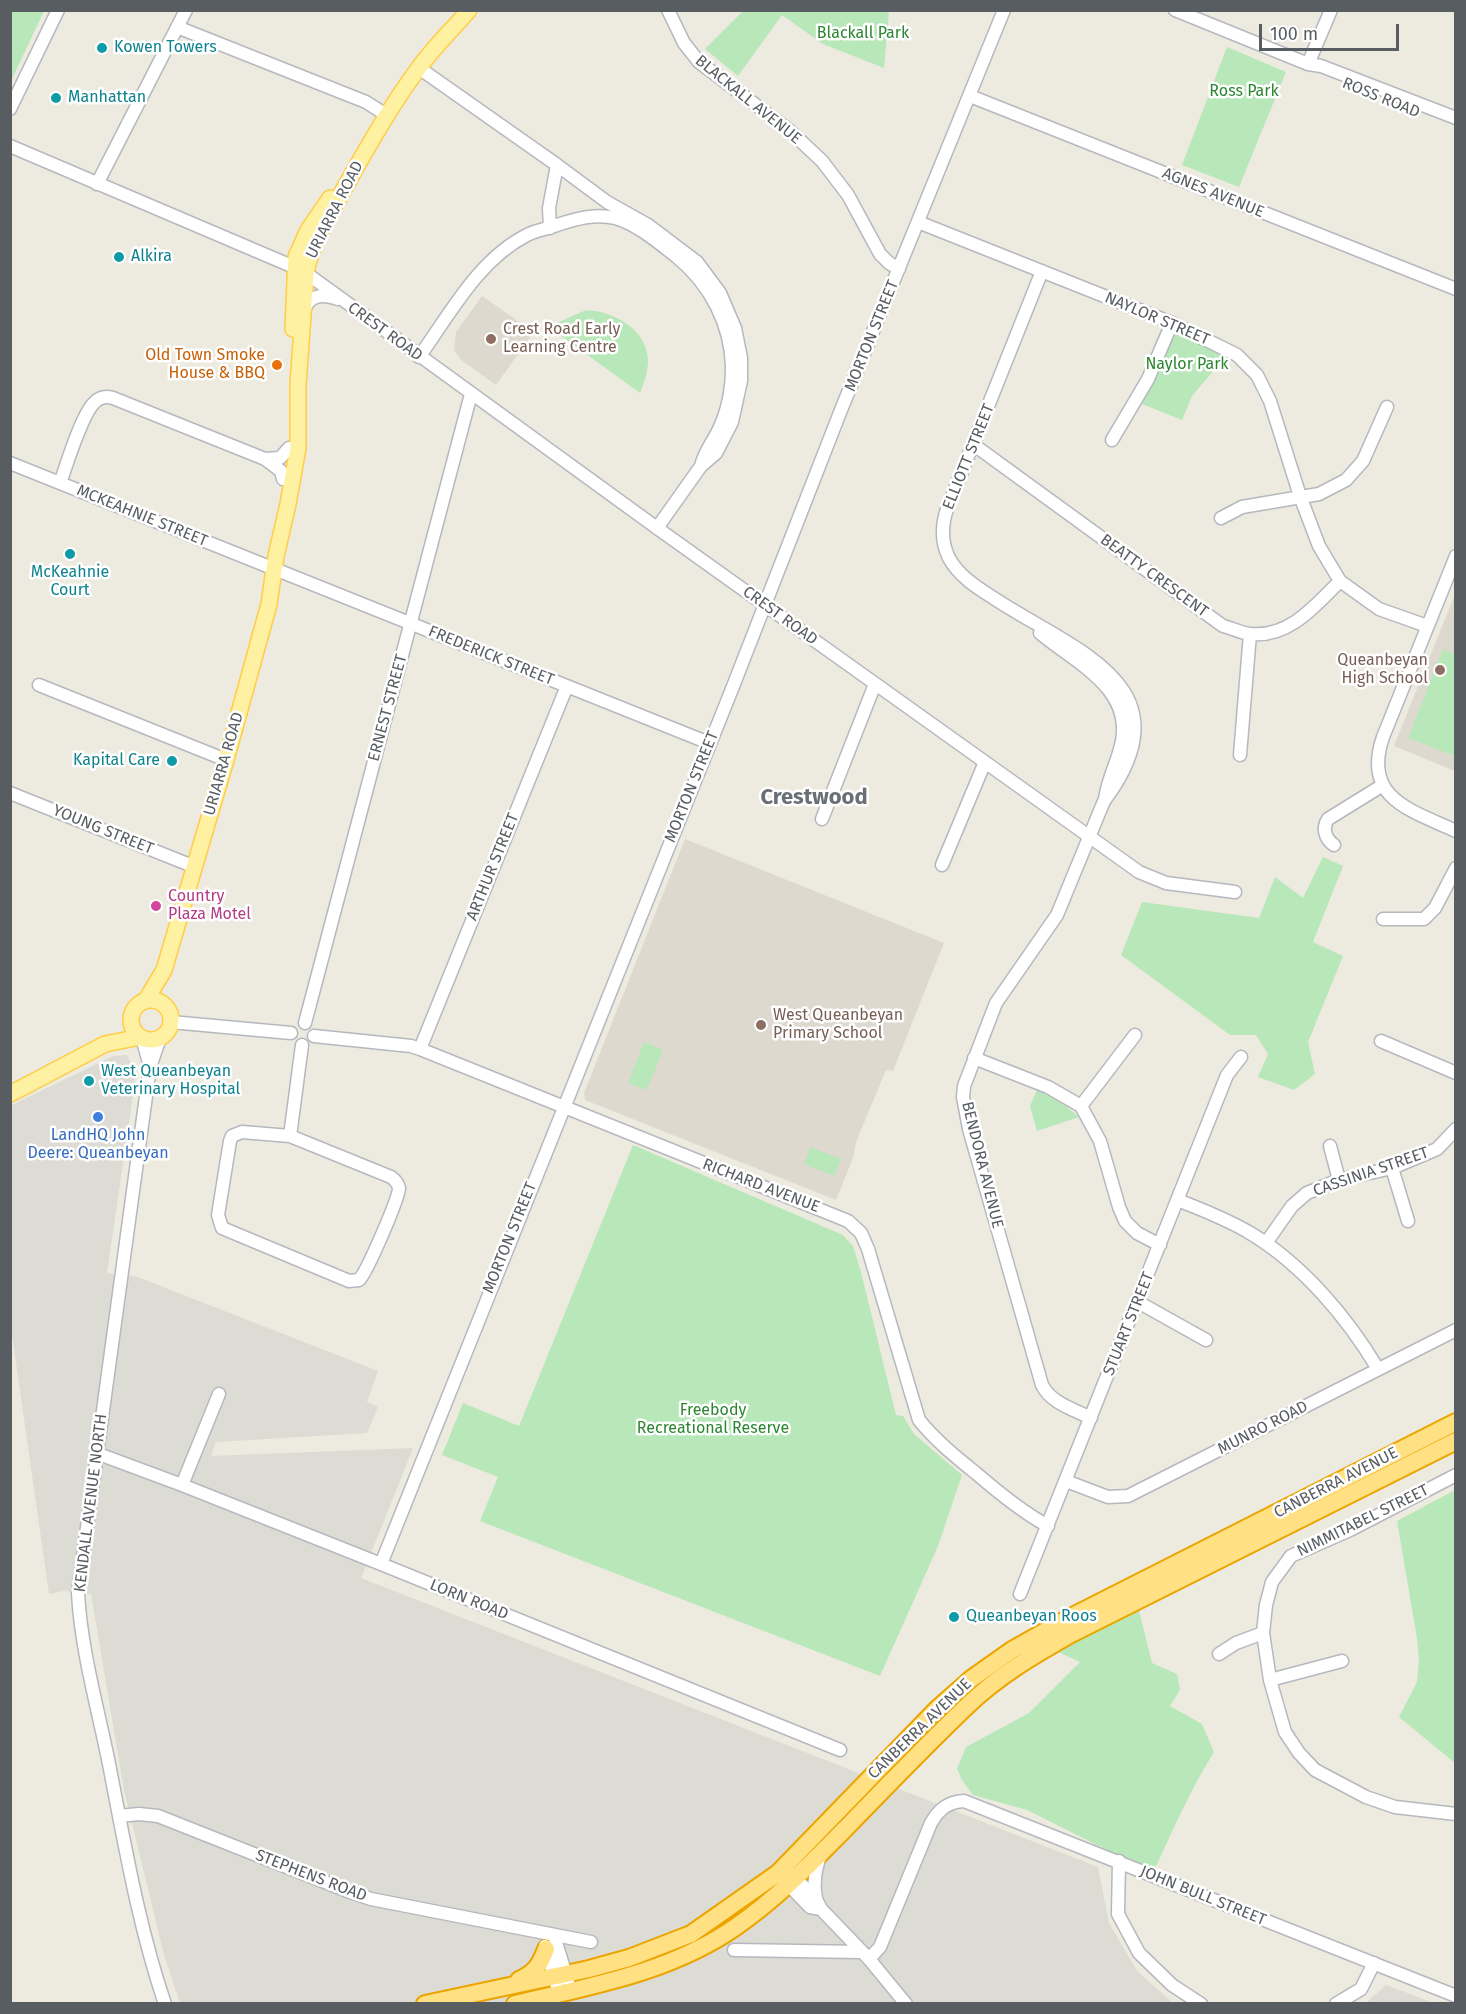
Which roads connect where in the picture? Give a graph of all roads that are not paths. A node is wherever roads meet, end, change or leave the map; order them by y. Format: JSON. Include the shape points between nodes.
{"nodes":[{"id":1,"x":58,"y":10,"type":"edge"},
{"id":2,"x":186,"y":10,"type":"edge"},
{"id":3,"x":469,"y":10,"type":"edge"},
{"id":4,"x":668,"y":10,"type":"edge"},
{"id":5,"x":1004,"y":10,"type":"edge"},
{"id":6,"x":1175,"y":10,"type":"edge"},
{"id":7,"x":1331,"y":10,"type":"edge"},
{"id":8,"x":177,"y":27,"type":"junction"},
{"id":9,"x":1308,"y":64,"type":"junction"},
{"id":10,"x":419,"y":68,"type":"junction"},
{"id":11,"x":970,"y":96,"type":"junction"},
{"id":12,"x":10,"y":109,"type":"edge"},
{"id":13,"x":388,"y":116,"type":"junction"},
{"id":14,"x":1455,"y":118,"type":"edge"},
{"id":15,"x":1455,"y":127,"type":"edge"},
{"id":16,"x":10,"y":146,"type":"edge"},
{"id":17,"x":557,"y":165,"type":"junction"},
{"id":18,"x":98,"y":183,"type":"junction"},
{"id":19,"x":551,"y":196,"type":"junction"},
{"id":20,"x":607,"y":202,"type":"junction"},
{"id":21,"x":620,"y":220,"type":"junction"},
{"id":22,"x":918,"y":222,"type":"junction"},
{"id":23,"x":550,"y":228,"type":"junction"},
{"id":24,"x":528,"y":235,"type":"junction"},
{"id":25,"x":899,"y":269,"type":"junction"},
{"id":26,"x":300,"y":270,"type":"junction"},
{"id":27,"x":1042,"y":271,"type":"junction"},
{"id":28,"x":1455,"y":289,"type":"edge"},
{"id":29,"x":342,"y":301,"type":"junction"},
{"id":30,"x":304,"y":312,"type":"junction"},
{"id":31,"x":1172,"y":323,"type":"junction"},
{"id":32,"x":419,"y":357,"type":"junction"},
{"id":33,"x":298,"y":384,"type":"junction"},
{"id":34,"x":471,"y":394,"type":"junction"},
{"id":35,"x":1388,"y":407,"type":"dead end"},
{"id":36,"x":297,"y":414,"type":"junction"},
{"id":37,"x":1112,"y":440,"type":"dead end"},
{"id":38,"x":974,"y":445,"type":"junction"},
{"id":39,"x":289,"y":448,"type":"junction"},
{"id":40,"x":265,"y":459,"type":"junction"},
{"id":41,"x":10,"y":463,"type":"edge"},
{"id":42,"x":701,"y":466,"type":"junction"},
{"id":43,"x":283,"y":479,"type":"junction"},
{"id":44,"x":60,"y":483,"type":"junction"},
{"id":45,"x":1300,"y":496,"type":"junction"},
{"id":46,"x":1221,"y":518,"type":"dead end"},
{"id":47,"x":657,"y":528,"type":"junction"},
{"id":48,"x":1455,"y":556,"type":"edge"},
{"id":49,"x":275,"y":562,"type":"junction"},
{"id":50,"x":1340,"y":581,"type":"junction"},
{"id":51,"x":765,"y":604,"type":"junction"},
{"id":52,"x":410,"y":623,"type":"junction"},
{"id":53,"x":1427,"y":626,"type":"junction"},
{"id":54,"x":1250,"y":634,"type":"junction"},
{"id":55,"x":875,"y":684,"type":"junction"},
{"id":56,"x":39,"y":685,"type":"dead end"},
{"id":57,"x":567,"y":686,"type":"junction"},
{"id":58,"x":709,"y":743,"type":"junction"},
{"id":59,"x":1240,"y":755,"type":"dead end"},
{"id":60,"x":226,"y":760,"type":"junction"},
{"id":61,"x":985,"y":762,"type":"junction"},
{"id":62,"x":1383,"y":785,"type":"junction"},
{"id":63,"x":10,"y":793,"type":"edge"},
{"id":64,"x":822,"y":819,"type":"dead end"},
{"id":65,"x":1455,"y":831,"type":"edge"},
{"id":66,"x":1088,"y":837,"type":"junction"},
{"id":67,"x":1334,"y":845,"type":"dead end"},
{"id":68,"x":942,"y":865,"type":"dead end"},
{"id":69,"x":195,"y":867,"type":"junction"},
{"id":70,"x":1455,"y":868,"type":"edge"},
{"id":71,"x":1235,"y":892,"type":"dead end"},
{"id":72,"x":1383,"y":919,"type":"dead end"},
{"id":73,"x":164,"y":970,"type":"junction"},
{"id":74,"x":146,"y":1000,"type":"junction"},
{"id":75,"x":164,"y":1005,"type":"junction"},
{"id":76,"x":131,"y":1016,"type":"junction"},
{"id":77,"x":171,"y":1022,"type":"junction"},
{"id":78,"x":305,"y":1023,"type":"junction"},
{"id":79,"x":291,"y":1033,"type":"junction"},
{"id":80,"x":1135,"y":1035,"type":"dead end"},
{"id":81,"x":314,"y":1036,"type":"junction"},
{"id":82,"x":141,"y":1038,"type":"junction"},
{"id":83,"x":160,"y":1038,"type":"junction"},
{"id":84,"x":1381,"y":1041,"type":"dead end"},
{"id":85,"x":105,"y":1044,"type":"junction"},
{"id":86,"x":302,"y":1045,"type":"junction"},
{"id":87,"x":420,"y":1049,"type":"junction"},
{"id":88,"x":1241,"y":1057,"type":"dead end"},
{"id":89,"x":974,"y":1058,"type":"junction"},
{"id":90,"x":150,"y":1067,"type":"junction"},
{"id":91,"x":1455,"y":1073,"type":"edge"},
{"id":92,"x":10,"y":1094,"type":"edge"},
{"id":93,"x":1081,"y":1106,"type":"junction"},
{"id":94,"x":563,"y":1107,"type":"junction"},
{"id":95,"x":1455,"y":1129,"type":"edge"},
{"id":96,"x":290,"y":1136,"type":"junction"},
{"id":97,"x":1330,"y":1146,"type":"dead end"},
{"id":98,"x":1392,"y":1168,"type":"junction"},
{"id":99,"x":1339,"y":1180,"type":"junction"},
{"id":100,"x":1178,"y":1200,"type":"junction"},
{"id":101,"x":1408,"y":1221,"type":"dead end"},
{"id":102,"x":1266,"y":1243,"type":"junction"},
{"id":103,"x":1160,"y":1245,"type":"junction"},
{"id":104,"x":1138,"y":1302,"type":"junction"},
{"id":105,"x":1455,"y":1330,"type":"edge"},
{"id":106,"x":1206,"y":1340,"type":"dead end"},
{"id":107,"x":1378,"y":1369,"type":"junction"},
{"id":108,"x":219,"y":1394,"type":"dead end"},
{"id":109,"x":1091,"y":1418,"type":"junction"},
{"id":110,"x":1455,"y":1422,"type":"edge"},
{"id":111,"x":1455,"y":1441,"type":"edge"},
{"id":112,"x":96,"y":1453,"type":"junction"},
{"id":113,"x":1455,"y":1475,"type":"edge"},
{"id":114,"x":1066,"y":1481,"type":"junction"},
{"id":115,"x":182,"y":1485,"type":"junction"},
{"id":116,"x":1048,"y":1526,"type":"junction"},
{"id":117,"x":381,"y":1564,"type":"junction"},
{"id":118,"x":1020,"y":1594,"type":"dead end"},
{"id":119,"x":1263,"y":1633,"type":"junction"},
{"id":120,"x":1219,"y":1654,"type":"dead end"},
{"id":121,"x":1342,"y":1661,"type":"dead end"},
{"id":122,"x":1270,"y":1680,"type":"junction"},
{"id":123,"x":840,"y":1750,"type":"dead end"},
{"id":124,"x":1455,"y":1814,"type":"edge"},
{"id":125,"x":119,"y":1816,"type":"junction"},
{"id":126,"x":822,"y":1852,"type":"junction"},
{"id":127,"x":1119,"y":1861,"type":"junction"},
{"id":128,"x":787,"y":1876,"type":"junction"},
{"id":129,"x":818,"y":1904,"type":"junction"},
{"id":130,"x":547,"y":1939,"type":"junction"},
{"id":131,"x":591,"y":1942,"type":"dead end"},
{"id":132,"x":734,"y":1950,"type":"dead end"},
{"id":133,"x":865,"y":1956,"type":"junction"},
{"id":134,"x":1374,"y":1964,"type":"junction"},
{"id":135,"x":560,"y":1975,"type":"junction"},
{"id":136,"x":504,"y":1986,"type":"junction"},
{"id":137,"x":565,"y":1992,"type":"junction"},
{"id":138,"x":1455,"y":1996,"type":"edge"},
{"id":139,"x":165,"y":2004,"type":"edge"},
{"id":140,"x":425,"y":2004,"type":"edge"},
{"id":141,"x":515,"y":2004,"type":"edge"},
{"id":142,"x":906,"y":2004,"type":"edge"},
{"id":143,"x":1201,"y":2004,"type":"edge"},
{"id":144,"x":1336,"y":2004,"type":"edge"}],
"edges":[{"from":1,"to":12,"type":"street"},
{"from":2,"to":8,"type":"street"},
{"from":3,"to":10,"type":"main road","name":"URIARRA ROAD"},
{"from":4,"to":25,"type":"street","name":"BLACKALL AVENUE","via":[[694,58],[790,131],[822,161],[853,203],[880,254]]},
{"from":5,"to":11,"type":"street","name":"MORTON STREET"},
{"from":6,"to":9,"type":"street","name":"ROSS ROAD"},
{"from":7,"to":9,"type":"street"},
{"from":8,"to":13,"type":"street","via":[[369,103]]},
{"from":8,"to":18,"type":"street"},
{"from":9,"to":14,"type":"street","name":"ROSS ROAD"},
{"from":9,"to":15,"type":"street","name":"ROSS ROAD","via":[[1317,72]]},
{"from":10,"to":13,"type":"main road","name":"URIARRA ROAD"},
{"from":10,"to":17,"type":"street"},
{"from":11,"to":22,"type":"street","name":"MORTON STREET"},
{"from":11,"to":28,"type":"street","name":"AGNES AVENUE"},
{"from":13,"to":26,"type":"main road","name":"URIARRA ROAD"},
{"from":16,"to":18,"type":"street","name":"CREST ROAD"},
{"from":17,"to":19,"type":"street"},
{"from":17,"to":20,"type":"street"},
{"from":18,"to":26,"type":"street","name":"CREST ROAD"},
{"from":19,"to":23,"type":"street"},
{"from":19,"to":24,"type":"street"},
{"from":20,"to":21,"type":"street"},
{"from":20,"to":42,"type":"street","via":[[648,225],[703,268],[720,293],[735,328],[741,358],[738,404],[723,441],[713,457]]},
{"from":21,"to":23,"type":"street","via":[[586,217]]},
{"from":21,"to":42,"type":"street","via":[[688,266],[706,288],[723,320],[731,351],[731,385],[722,422]]},
{"from":22,"to":25,"type":"street","name":"MORTON STREET"},
{"from":22,"to":27,"type":"street","name":"NAYLOR STREET"},
{"from":23,"to":24,"type":"street"},
{"from":24,"to":32,"type":"street","via":[[505,249],[483,270]]},
{"from":25,"to":51,"type":"street","name":"MORTON STREET"},
{"from":26,"to":29,"type":"street","name":"CREST ROAD"},
{"from":26,"to":30,"type":"main road","name":"URIARRA ROAD"},
{"from":26,"to":33,"type":"main road","name":"URIARRA ROAD","via":[[293,337]]},
{"from":27,"to":31,"type":"street","name":"NAYLOR STREET"},
{"from":27,"to":38,"type":"street","name":"ELLIOTT STREET"},
{"from":29,"to":30,"type":"street","name":"CREST ROAD","via":[[316,296]]},
{"from":29,"to":32,"type":"street","name":"CREST ROAD"},
{"from":30,"to":33,"type":"main road","name":"URIARRA ROAD"},
{"from":31,"to":37,"type":"street","via":[[1148,379]]},
{"from":31,"to":45,"type":"street","name":"NAYLOR STREET","via":[[1237,356],[1257,375],[1270,401]]},
{"from":32,"to":34,"type":"street","name":"CREST ROAD"},
{"from":33,"to":36,"type":"main road","name":"URIARRA ROAD"},
{"from":34,"to":47,"type":"street","name":"CREST ROAD"},
{"from":34,"to":52,"type":"street","name":"ERNEST STREET"},
{"from":35,"to":45,"type":"street","via":[[1363,461],[1346,480],[1319,494]]},
{"from":36,"to":39,"type":"main road","name":"URIARRA ROAD"},
{"from":36,"to":49,"type":"main road","name":"URIARRA ROAD","via":[[298,448]]},
{"from":38,"to":54,"type":"street","name":"BEATTY CRESCENT","via":[[1223,626]]},
{"from":38,"to":66,"type":"street","name":"ELLIOTT STREET","via":[[944,521],[947,556],[975,586],[1109,671],[1130,702],[1135,727],[1132,750]]},
{"from":39,"to":40,"type":"street","via":[[280,458]]},
{"from":39,"to":43,"type":"main road","name":"URIARRA ROAD"},
{"from":40,"to":43,"type":"street","via":[[281,471]]},
{"from":40,"to":44,"type":"street","via":[[104,397],[88,410]]},
{"from":41,"to":44,"type":"street","name":"MCKEAHNIE STREET"},
{"from":42,"to":47,"type":"street"},
{"from":43,"to":49,"type":"main road","name":"URIARRA ROAD"},
{"from":44,"to":49,"type":"street","name":"MCKEAHNIE STREET"},
{"from":45,"to":46,"type":"street","via":[[1242,507]]},
{"from":45,"to":50,"type":"street","name":"NAYLOR STREET","via":[[1319,546]]},
{"from":47,"to":51,"type":"street","name":"CREST ROAD"},
{"from":48,"to":53,"type":"street"},
{"from":49,"to":52,"type":"street","name":"FREDERICK STREET"},
{"from":49,"to":60,"type":"main road","name":"URIARRA ROAD","via":[[264,622]]},
{"from":50,"to":53,"type":"street","name":"NAYLOR STREET","via":[[1379,609]]},
{"from":50,"to":54,"type":"street","name":"BEATTY CRESCENT","via":[[1304,616],[1276,632]]},
{"from":51,"to":55,"type":"street","name":"CREST ROAD"},
{"from":51,"to":58,"type":"street","name":"MORTON STREET"},
{"from":52,"to":57,"type":"street","name":"FREDERICK STREET"},
{"from":52,"to":78,"type":"street","name":"ERNEST STREET"},
{"from":53,"to":62,"type":"street","via":[[1379,749],[1377,769]]},
{"from":54,"to":59,"type":"street"},
{"from":55,"to":61,"type":"street","name":"CREST ROAD"},
{"from":55,"to":64,"type":"street"},
{"from":56,"to":60,"type":"street"},
{"from":57,"to":58,"type":"street","name":"FREDERICK STREET"},
{"from":57,"to":87,"type":"street","name":"ARTHUR STREET"},
{"from":58,"to":94,"type":"street","name":"MORTON STREET"},
{"from":60,"to":69,"type":"main road","name":"URIARRA ROAD"},
{"from":61,"to":66,"type":"street","name":"CREST ROAD"},
{"from":61,"to":68,"type":"street"},
{"from":62,"to":65,"type":"street","via":[[1404,807]]},
{"from":62,"to":67,"type":"street","via":[[1328,819],[1325,832]]},
{"from":63,"to":69,"type":"street","name":"YOUNG STREET"},
{"from":66,"to":71,"type":"street","name":"CREST ROAD","via":[[1148,877]]},
{"from":66,"to":89,"type":"street","name":"BENDORA AVENUE","via":[[1057,915],[996,1003]]},
{"from":69,"to":73,"type":"main road","name":"URIARRA ROAD"},
{"from":70,"to":72,"type":"street","via":[[1435,908],[1424,919]]},
{"from":73,"to":74,"type":"main road","name":"URIARRA ROAD"},
{"from":73,"to":75,"type":"main road","name":"URIARRA ROAD"},
{"from":74,"to":75,"type":"main road"},
{"from":74,"to":76,"type":"main road","via":[[136,1006]]},
{"from":75,"to":77,"type":"main road"},
{"from":76,"to":82,"type":"main road","via":[[132,1028]]},
{"from":76,"to":85,"type":"main road"},
{"from":77,"to":79,"type":"street"},
{"from":77,"to":83,"type":"main road","via":[[168,1032]]},
{"from":78,"to":79,"type":"street","via":[[298,1024]]},
{"from":78,"to":81,"type":"street","via":[[313,1029]]},
{"from":79,"to":86,"type":"street","via":[[295,1043]]},
{"from":80,"to":93,"type":"street"},
{"from":81,"to":86,"type":"street"},
{"from":81,"to":87,"type":"street","name":"RICHARD AVENUE"},
{"from":82,"to":83,"type":"main road"},
{"from":82,"to":85,"type":"main road"},
{"from":82,"to":90,"type":"street","name":"KENDALL AVENUE NORTH"},
{"from":83,"to":90,"type":"street","name":"KENDALL AVENUE NORTH"},
{"from":84,"to":91,"type":"street"},
{"from":85,"to":92,"type":"main road"},
{"from":86,"to":96,"type":"street"},
{"from":87,"to":94,"type":"street","name":"RICHARD AVENUE"},
{"from":88,"to":100,"type":"street","name":"STUART STREET","via":[[1227,1075]]},
{"from":89,"to":93,"type":"street","via":[[1048,1087]]},
{"from":89,"to":109,"type":"street","name":"BENDORA AVENUE","via":[[964,1086],[965,1113],[1042,1385],[1053,1400]]},
{"from":90,"to":112,"type":"street","name":"KENDALL AVENUE NORTH"},
{"from":93,"to":103,"type":"street","via":[[1100,1141],[1125,1221],[1137,1233]]},
{"from":94,"to":116,"type":"street","name":"RICHARD AVENUE","via":[[852,1224],[868,1249],[919,1420],[939,1443]]},
{"from":94,"to":117,"type":"street","name":"MORTON STREET"},
{"from":95,"to":98,"type":"street","name":"CASSINIA STREET","via":[[1437,1149]]},
{"from":96,"to":96,"type":"street","via":[[391,1177],[399,1186],[368,1268],[359,1280],[349,1281],[221,1227],[218,1215],[232,1136],[242,1132]]},
{"from":97,"to":99,"type":"street"},
{"from":98,"to":99,"type":"street","name":"CASSINIA STREET"},
{"from":98,"to":101,"type":"street"},
{"from":99,"to":102,"type":"street","name":"CASSINIA STREET","via":[[1299,1199]]},
{"from":100,"to":102,"type":"street","via":[[1234,1224]]},
{"from":100,"to":103,"type":"street","name":"STUART STREET"},
{"from":102,"to":107,"type":"street","via":[[1320,1292],[1359,1337]]},
{"from":103,"to":104,"type":"street","name":"STUART STREET"},
{"from":104,"to":106,"type":"street"},
{"from":104,"to":109,"type":"street","name":"STUART STREET"},
{"from":105,"to":107,"type":"street","name":"MUNRO ROAD"},
{"from":107,"to":114,"type":"street","name":"MUNRO ROAD","via":[[1128,1496],[1108,1497]]},
{"from":108,"to":115,"type":"street"},
{"from":109,"to":114,"type":"street","name":"STUART STREET"},
{"from":110,"to":128,"type":"highway","name":"CANBERRA AVENUE","via":[[1012,1650],[937,1709]]},
{"from":111,"to":126,"type":"highway","name":"CANBERRA AVENUE","via":[[1081,1629],[1014,1667],[968,1705]]},
{"from":112,"to":115,"type":"street","name":"LORN ROAD"},
{"from":112,"to":125,"type":"street","name":"KENDALL AVENUE NORTH","via":[[80,1570],[79,1613]]},
{"from":113,"to":119,"type":"street","name":"NIMMITABEL STREET","via":[[1291,1556],[1272,1582]]},
{"from":114,"to":116,"type":"street","name":"STUART STREET"},
{"from":115,"to":117,"type":"street","name":"LORN ROAD"},
{"from":116,"to":118,"type":"street","name":"STUART STREET"},
{"from":117,"to":123,"type":"street","name":"LORN ROAD"},
{"from":119,"to":120,"type":"street"},
{"from":119,"to":122,"type":"street","name":"NIMMITABEL STREET"},
{"from":121,"to":122,"type":"street"},
{"from":122,"to":124,"type":"street","name":"NIMMITABEL STREET","via":[[1285,1732],[1315,1770],[1366,1797],[1395,1807]]},
{"from":125,"to":130,"type":"street","name":"STEPHENS ROAD","via":[[158,1816],[371,1899]]},
{"from":125,"to":139,"type":"street","name":"KENDALL AVENUE NORTH"},
{"from":126,"to":128,"type":"highway","name":"CANBERRA AVENUE"},
{"from":126,"to":129,"type":"street","via":[[814,1875]]},
{"from":127,"to":133,"type":"street","name":"JOHN BULL STREET","via":[[968,1802],[950,1803],[931,1823],[880,1947]]},
{"from":127,"to":134,"type":"street","name":"JOHN BULL STREET"},
{"from":127,"to":143,"type":"street","via":[[1118,1914],[1139,1953],[1172,1985]]},
{"from":128,"to":129,"type":"street","via":[[810,1907]]},
{"from":128,"to":135,"type":"highway","name":"CANBERRA AVENUE","via":[[691,1934],[629,1958]]},
{"from":128,"to":137,"type":"highway","name":"CANBERRA AVENUE","via":[[737,1926],[705,1945],[653,1969]]},
{"from":129,"to":133,"type":"street"},
{"from":130,"to":131,"type":"street","name":"STEPHENS ROAD"},
{"from":130,"to":135,"type":"street"},
{"from":130,"to":136,"type":"highway","via":[[542,1962],[534,1971]]},
{"from":132,"to":133,"type":"street"},
{"from":133,"to":142,"type":"street"},
{"from":134,"to":138,"type":"street","name":"JOHN BULL STREET"},
{"from":134,"to":144,"type":"street","via":[[1361,1989]]},
{"from":135,"to":136,"type":"highway","name":"CANBERRA AVENUE"},
{"from":135,"to":137,"type":"street"},
{"from":136,"to":140,"type":"highway","name":"CANBERRA AVENUE"},
{"from":137,"to":141,"type":"highway","name":"CANBERRA AVENUE"}]}
